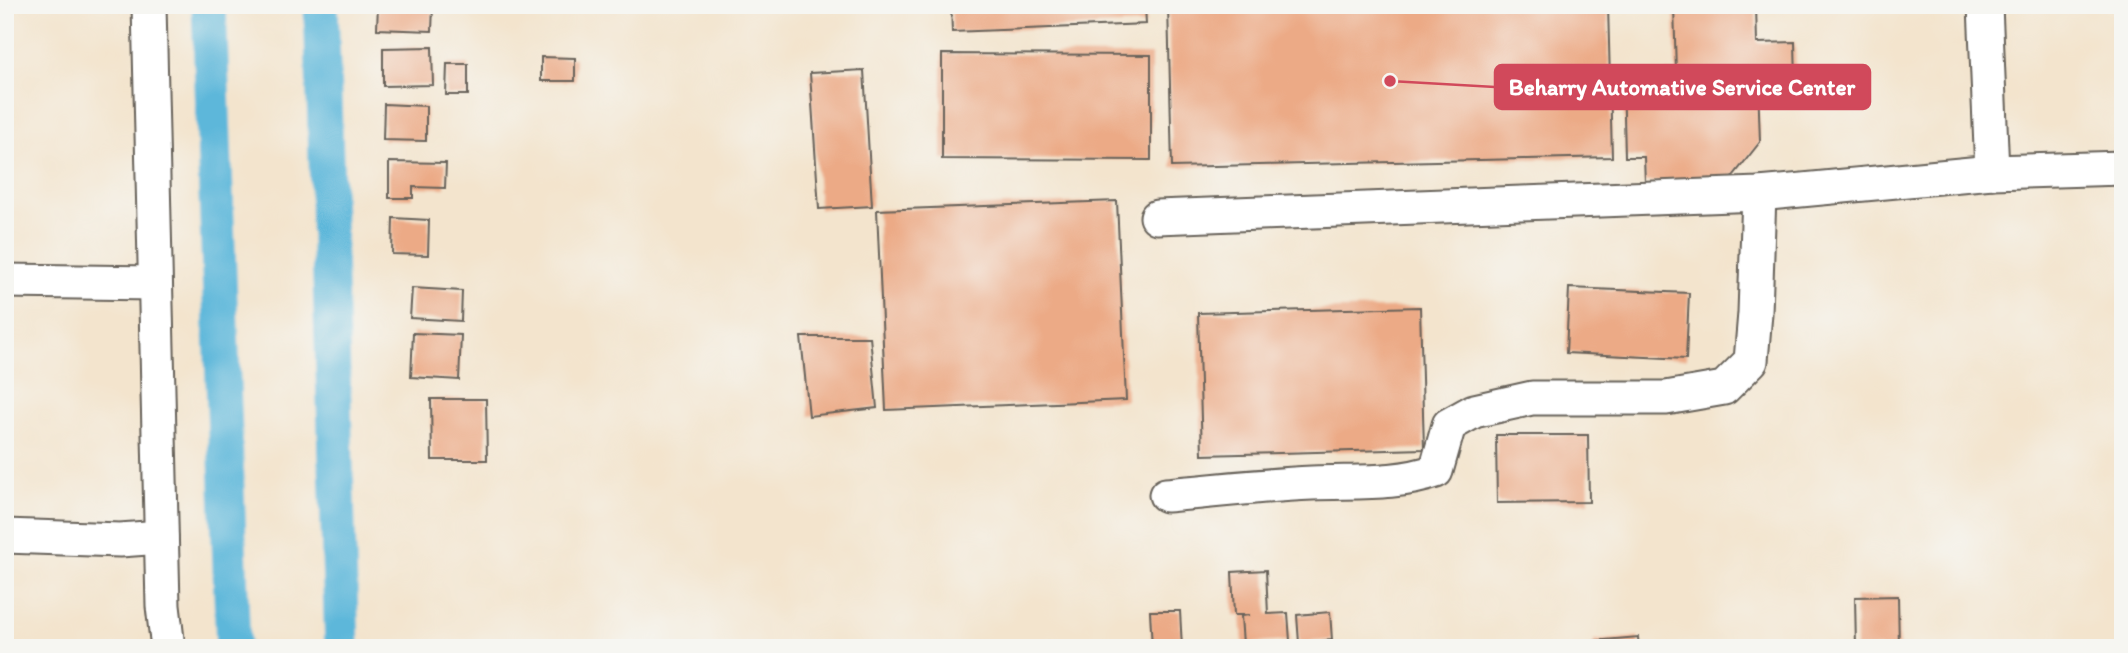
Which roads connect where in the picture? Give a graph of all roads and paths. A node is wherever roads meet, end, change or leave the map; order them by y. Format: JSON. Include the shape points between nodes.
{"nodes":[{"id":1,"x":149,"y":5,"type":"edge"},
{"id":2,"x":1985,"y":5,"type":"edge"},
{"id":3,"x":2123,"y":168,"type":"edge"},
{"id":4,"x":1992,"y":172,"type":"junction"},
{"id":5,"x":1759,"y":194,"type":"junction"},
{"id":6,"x":1157,"y":217,"type":"dead end"},
{"id":7,"x":5,"y":281,"type":"edge"},
{"id":8,"x":155,"y":283,"type":"junction"},
{"id":9,"x":1166,"y":495,"type":"dead end"},
{"id":10,"x":5,"y":536,"type":"edge"},
{"id":11,"x":162,"y":537,"type":"junction"},
{"id":12,"x":168,"y":648,"type":"edge"}],
"edges":[{"from":1,"to":8,"type":"lane"},
{"from":2,"to":4,"type":"lane"},
{"from":3,"to":4,"type":"lane"},
{"from":4,"to":5,"type":"lane"},
{"from":5,"to":6,"type":"lane"},
{"from":5,"to":9,"type":"lane","via":[[1751,361],[1724,388],[1666,398],[1532,398],[1474,411],[1449,425],[1436,471],[1418,477]]},
{"from":7,"to":8,"type":"lane"},
{"from":8,"to":11,"type":"lane"},
{"from":10,"to":11,"type":"lane"},
{"from":11,"to":12,"type":"lane"}]}
